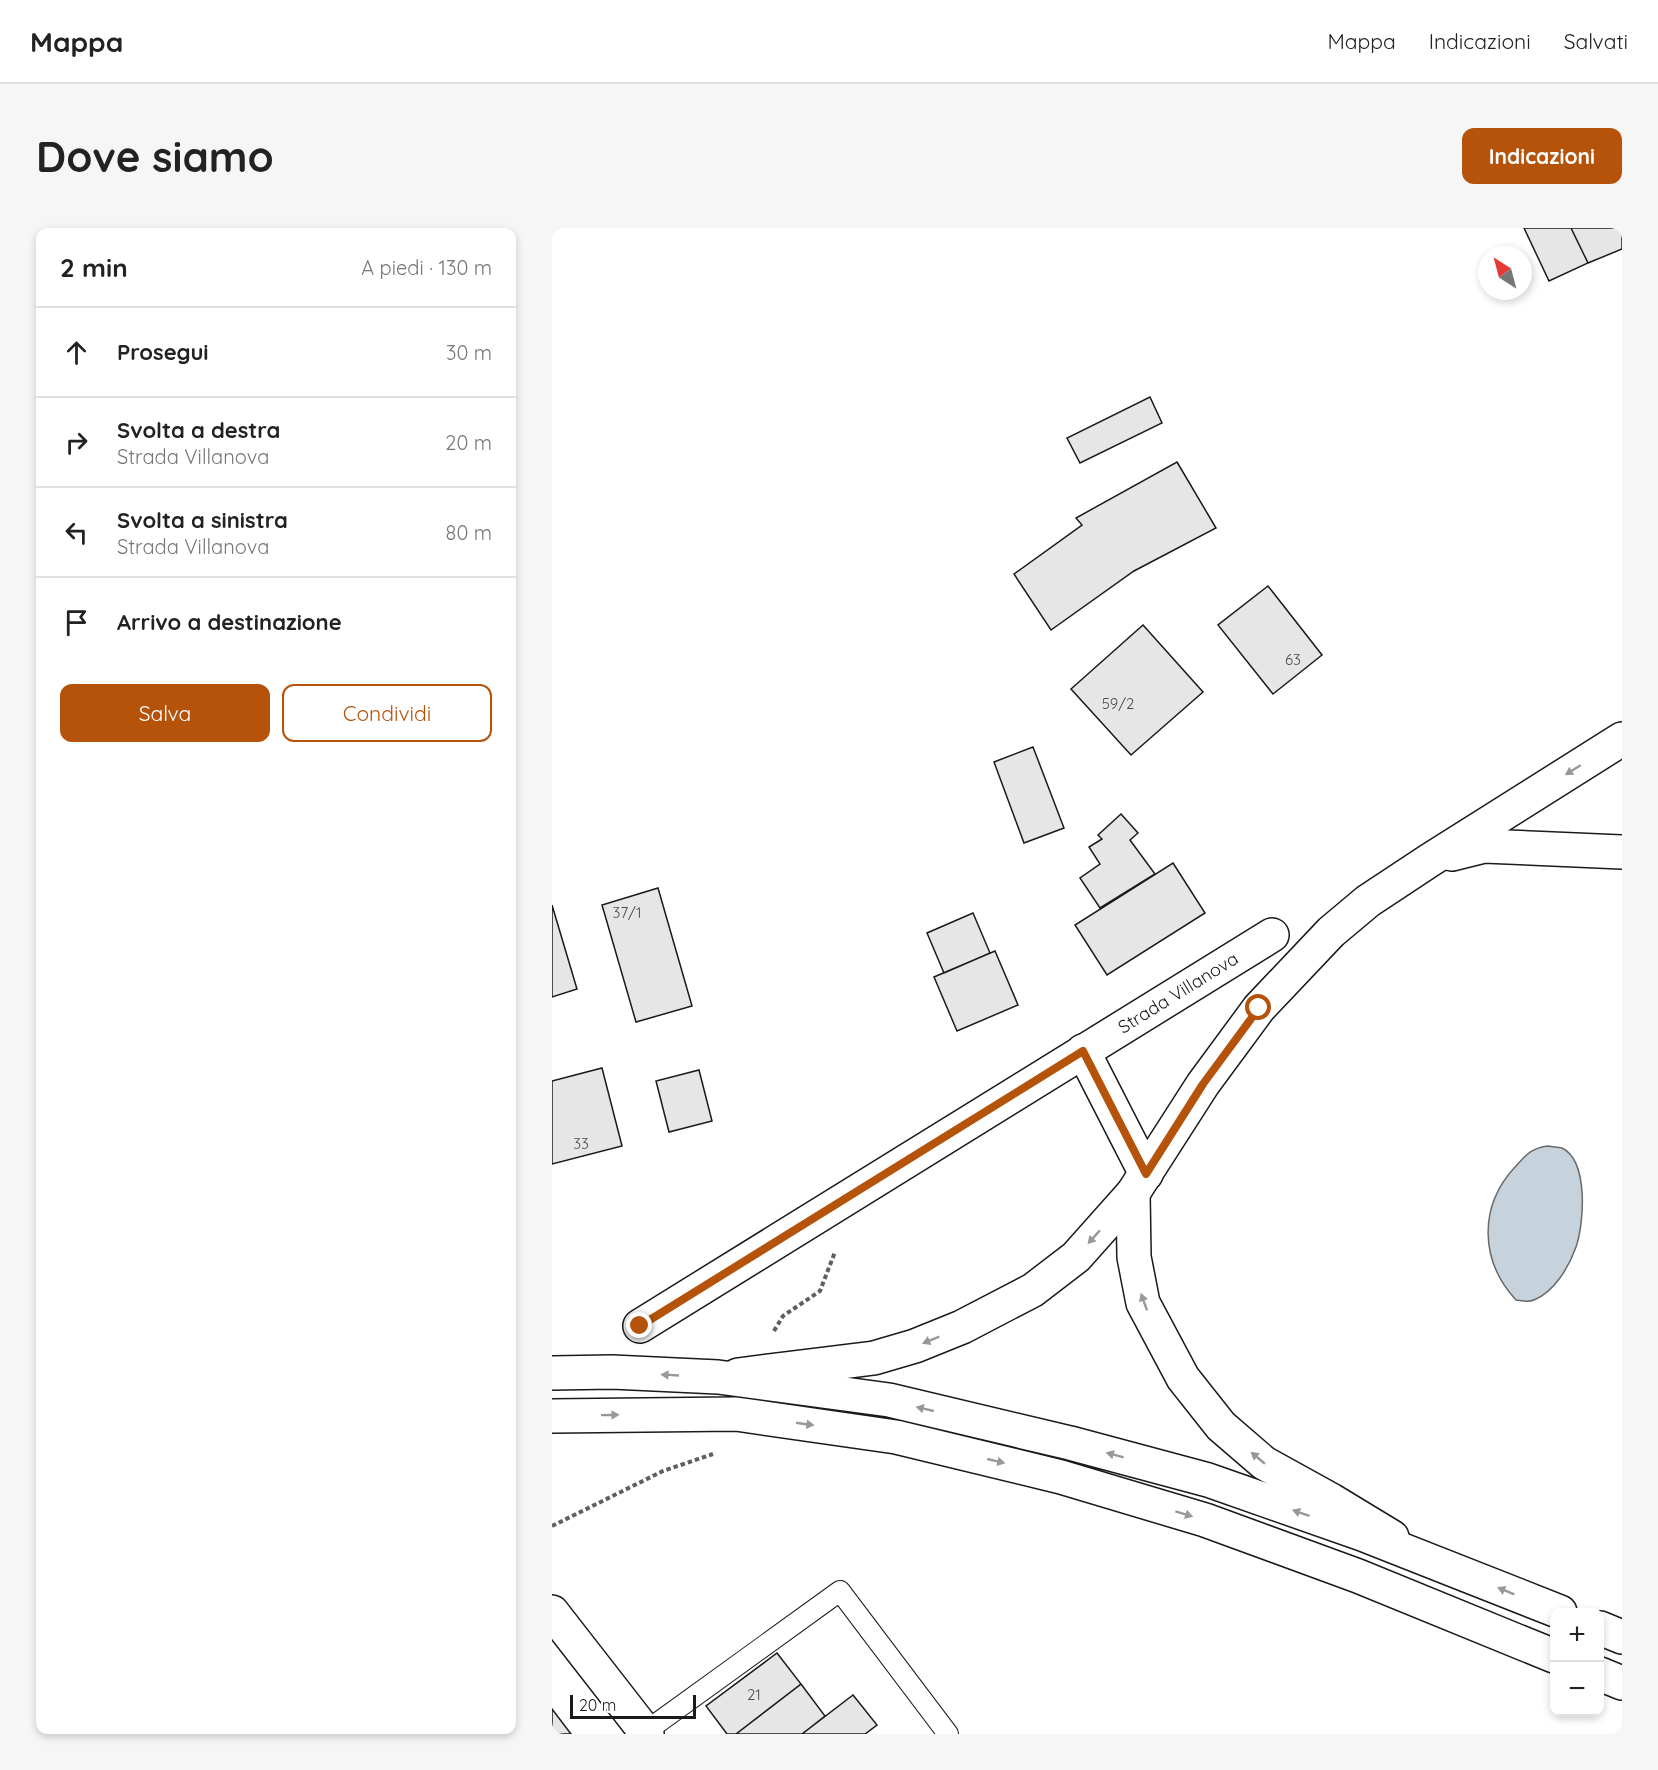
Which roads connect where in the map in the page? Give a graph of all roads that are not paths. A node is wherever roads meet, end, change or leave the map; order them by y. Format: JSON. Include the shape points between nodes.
{"nodes":[{"id":1,"x":1622,"y":739,"type":"edge"},
{"id":2,"x":1622,"y":852,"type":"edge"},
{"id":3,"x":1430,"y":860,"type":"junction"},
{"id":4,"x":1272,"y":935,"type":"dead end"},
{"id":5,"x":1083,"y":1051,"type":"junction"},
{"id":6,"x":1140,"y":1184,"type":"junction"},
{"id":7,"x":640,"y":1326,"type":"dead end"},
{"id":8,"x":552,"y":1373,"type":"edge"},
{"id":9,"x":718,"y":1377,"type":"junction"},
{"id":10,"x":552,"y":1416,"type":"edge"},
{"id":11,"x":1434,"y":1562,"type":"junction"},
{"id":12,"x":1550,"y":1608,"type":"edge"},
{"id":13,"x":552,"y":1612,"type":"edge"},
{"id":14,"x":1604,"y":1630,"type":"edge"},
{"id":15,"x":1622,"y":1637,"type":"edge"},
{"id":16,"x":1550,"y":1654,"type":"edge"},
{"id":17,"x":1604,"y":1676,"type":"edge"},
{"id":18,"x":1622,"y":1683,"type":"edge"},
{"id":19,"x":646,"y":1733,"type":"edge"},
{"id":20,"x":948,"y":1734,"type":"edge"}],
"edges":[{"from":1,"to":3,"type":"street","one_way":true},
{"from":2,"to":3,"type":"street","via":[[1484,846]]},
{"from":3,"to":6,"type":"street","via":[[1368,901],[1331,932],[1259,1008],[1203,1084]]},
{"from":4,"to":5,"type":"street","name":"Strada Villanova"},
{"from":5,"to":6,"type":"street"},
{"from":5,"to":7,"type":"street","name":"Strada Villanova"},
{"from":6,"to":9,"type":"street","one_way":true,"via":[[1076,1257],[1033,1290],[962,1327],[874,1358]]},
{"from":11,"to":6,"type":"street","one_way":true,"via":[[1264,1464],[1221,1426],[1183,1378],[1143,1303],[1134,1257]]},
{"from":9,"to":8,"type":"street","one_way":true},
{"from":11,"to":9,"type":"street","one_way":true,"via":[[1208,1480],[1070,1443],[889,1400]]},
{"from":10,"to":16,"type":"street","one_way":true,"via":[[736,1414],[896,1437],[1050,1474],[1205,1520],[1358,1576]]},
{"from":12,"to":11,"type":"street","one_way":true},
{"from":13,"to":19,"type":"street"},
{"from":14,"to":15,"type":"street"},
{"from":17,"to":18,"type":"street"},
{"from":19,"to":20,"type":"lane","via":[[840,1591]]}]}
